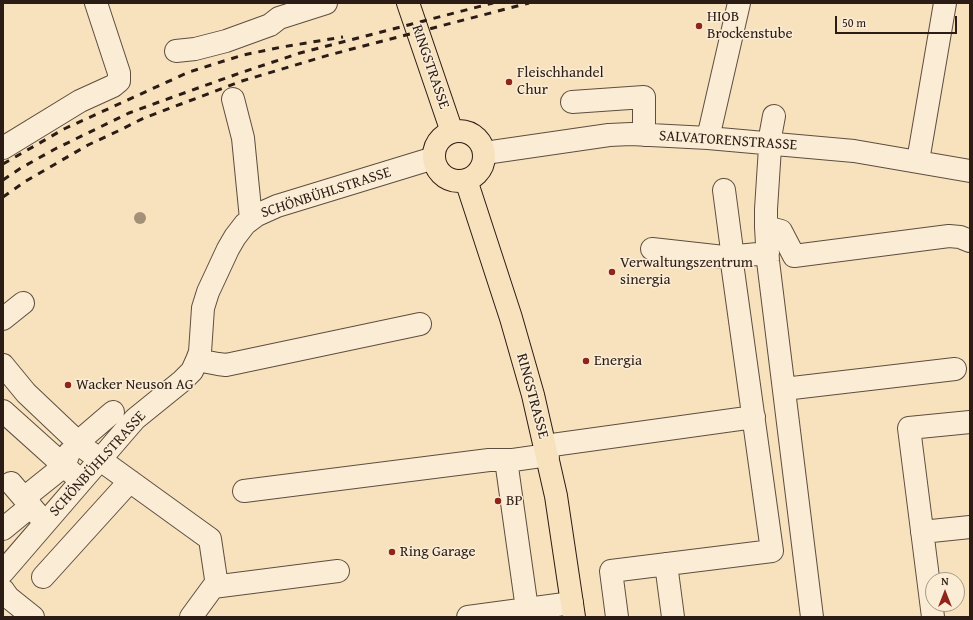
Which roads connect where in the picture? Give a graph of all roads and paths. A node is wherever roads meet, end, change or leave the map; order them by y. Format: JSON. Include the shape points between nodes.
{"nodes":[{"id":1,"x":96,"y":3,"type":"edge"},
{"id":2,"x":326,"y":3,"type":"edge"},
{"id":3,"x":408,"y":3,"type":"edge"},
{"id":4,"x":739,"y":3,"type":"edge"},
{"id":5,"x":945,"y":3,"type":"edge"},
{"id":6,"x":277,"y":10,"type":"edge"},
{"id":7,"x":176,"y":51,"type":"dead end"},
{"id":8,"x":233,"y":99,"type":"dead end"},
{"id":9,"x":572,"y":102,"type":"dead end"},
{"id":10,"x":774,"y":116,"type":"dead end"},
{"id":11,"x":452,"y":132,"type":"junction"},
{"id":12,"x":644,"y":135,"type":"junction"},
{"id":13,"x":708,"y":138,"type":"junction"},
{"id":14,"x":770,"y":143,"type":"junction"},
{"id":15,"x":3,"y":148,"type":"edge"},
{"id":16,"x":485,"y":153,"type":"junction"},
{"id":17,"x":434,"y":158,"type":"junction"},
{"id":18,"x":918,"y":162,"type":"junction"},
{"id":19,"x":970,"y":171,"type":"edge"},
{"id":20,"x":466,"y":180,"type":"junction"},
{"id":21,"x":724,"y":190,"type":"dead end"},
{"id":22,"x":251,"y":219,"type":"junction"},
{"id":23,"x":766,"y":226,"type":"junction"},
{"id":24,"x":970,"y":241,"type":"edge"},
{"id":25,"x":652,"y":248,"type":"dead end"},
{"id":26,"x":768,"y":253,"type":"junction"},
{"id":27,"x":733,"y":258,"type":"junction"},
{"id":28,"x":23,"y":303,"type":"dead end"},
{"id":29,"x":3,"y":319,"type":"edge"},
{"id":30,"x":420,"y":324,"type":"dead end"},
{"id":31,"x":197,"y":360,"type":"junction"},
{"id":32,"x":3,"y":365,"type":"edge"},
{"id":33,"x":954,"y":369,"type":"dead end"},
{"id":34,"x":784,"y":389,"type":"junction"},
{"id":35,"x":12,"y":411,"type":"edge"},
{"id":36,"x":113,"y":412,"type":"dead end"},
{"id":37,"x":754,"y":417,"type":"junction"},
{"id":38,"x":970,"y":422,"type":"edge"},
{"id":39,"x":546,"y":450,"type":"junction"},
{"id":40,"x":79,"y":453,"type":"junction"},
{"id":41,"x":506,"y":460,"type":"junction"},
{"id":42,"x":81,"y":481,"type":"junction"},
{"id":43,"x":130,"y":481,"type":"junction"},
{"id":44,"x":244,"y":491,"type":"dead end"},
{"id":45,"x":22,"y":496,"type":"junction"},
{"id":46,"x":45,"y":523,"type":"junction"},
{"id":47,"x":970,"y":527,"type":"edge"},
{"id":48,"x":3,"y":529,"type":"edge"},
{"id":49,"x":922,"y":532,"type":"junction"},
{"id":50,"x":666,"y":564,"type":"junction"},
{"id":51,"x":338,"y":571,"type":"dead end"},
{"id":52,"x":3,"y":572,"type":"edge"},
{"id":53,"x":43,"y":577,"type":"dead end"},
{"id":54,"x":215,"y":587,"type":"junction"},
{"id":55,"x":3,"y":590,"type":"edge"},
{"id":56,"x":527,"y":609,"type":"junction"},
{"id":57,"x":573,"y":610,"type":"edge"},
{"id":58,"x":33,"y":617,"type":"edge"},
{"id":59,"x":191,"y":617,"type":"edge"},
{"id":60,"x":468,"y":617,"type":"edge"},
{"id":61,"x":617,"y":617,"type":"edge"},
{"id":62,"x":673,"y":617,"type":"edge"},
{"id":63,"x":812,"y":617,"type":"edge"},
{"id":64,"x":933,"y":617,"type":"edge"}],
"edges":[{"from":1,"to":15,"type":"street","via":[[120,81],[80,101]]},
{"from":2,"to":6,"type":"street"},
{"from":3,"to":11,"type":"main road","name":"RINGSTRASSE"},
{"from":4,"to":13,"type":"street"},
{"from":5,"to":18,"type":"street"},
{"from":6,"to":7,"type":"street","via":[[270,25],[195,50]]},
{"from":8,"to":22,"type":"street","via":[[243,138]]},
{"from":9,"to":12,"type":"street","via":[[644,97]]},
{"from":10,"to":14,"type":"street"},
{"from":11,"to":16,"type":"main road","via":[[463,131],[473,135],[481,143]]},
{"from":11,"to":17,"type":"main road","via":[[438,142]]},
{"from":12,"to":13,"type":"street","name":"SALVATORENSTRASSE"},
{"from":12,"to":16,"type":"street","name":"SALVATORENSTRASSE","via":[[609,135]]},
{"from":13,"to":14,"type":"street","name":"SALVATORENSTRASSE"},
{"from":14,"to":18,"type":"street","name":"SALVATORENSTRASSE","via":[[854,151]]},
{"from":14,"to":23,"type":"street"},
{"from":16,"to":20,"type":"main road","via":[[485,159],[477,175]]},
{"from":17,"to":20,"type":"main road","via":[[442,175],[454,181]]},
{"from":17,"to":22,"type":"street","name":"SCHÖNBÜHLSTRASSE","via":[[277,206]]},
{"from":18,"to":19,"type":"street","name":"SALVATORENSTRASSE"},
{"from":20,"to":39,"type":"main road","name":"RINGSTRASSE","via":[[511,318]]},
{"from":21,"to":27,"type":"street"},
{"from":22,"to":31,"type":"street","name":"SCHÖNBÜHLSTRASSE","via":[[235,237],[208,292],[203,308],[202,341]]},
{"from":23,"to":24,"type":"street","via":[[781,231],[794,256],[950,236]]},
{"from":23,"to":26,"type":"street"},
{"from":25,"to":27,"type":"street"},
{"from":26,"to":27,"type":"street"},
{"from":26,"to":34,"type":"street"},
{"from":27,"to":37,"type":"street"},
{"from":28,"to":29,"type":"street"},
{"from":30,"to":31,"type":"street","via":[[226,365]]},
{"from":31,"to":40,"type":"street","name":"SCHÖNBÜHLSTRASSE","via":[[188,375],[135,419]]},
{"from":32,"to":40,"type":"street"},
{"from":33,"to":34,"type":"street"},
{"from":34,"to":63,"type":"street"},
{"from":35,"to":40,"type":"street"},
{"from":36,"to":40,"type":"street"},
{"from":37,"to":39,"type":"street"},
{"from":37,"to":50,"type":"street","via":[[772,551]]},
{"from":38,"to":49,"type":"street","via":[[909,428]]},
{"from":39,"to":41,"type":"street"},
{"from":39,"to":57,"type":"main road","name":"RINGSTRASSE"},
{"from":40,"to":42,"type":"street","name":"SCHÖNBÜHLSTRASSE"},
{"from":40,"to":42,"type":"street"},
{"from":40,"to":43,"type":"street"},
{"from":40,"to":45,"type":"street"},
{"from":41,"to":44,"type":"street","via":[[488,460]]},
{"from":41,"to":56,"type":"street"},
{"from":42,"to":46,"type":"street","name":"SCHÖNBÜHLSTRASSE"},
{"from":43,"to":53,"type":"street"},
{"from":43,"to":54,"type":"street","via":[[210,539]]},
{"from":45,"to":46,"type":"street"},
{"from":45,"to":48,"type":"street"},
{"from":46,"to":52,"type":"street","name":"SCHÖNBÜHLSTRASSE"},
{"from":47,"to":49,"type":"street"},
{"from":49,"to":64,"type":"street"},
{"from":50,"to":61,"type":"street","via":[[611,571]]},
{"from":50,"to":62,"type":"street"},
{"from":51,"to":54,"type":"street"},
{"from":54,"to":59,"type":"street"},
{"from":55,"to":58,"type":"street","via":[[8,598]]},
{"from":56,"to":57,"type":"street"},
{"from":56,"to":60,"type":"street"}]}
